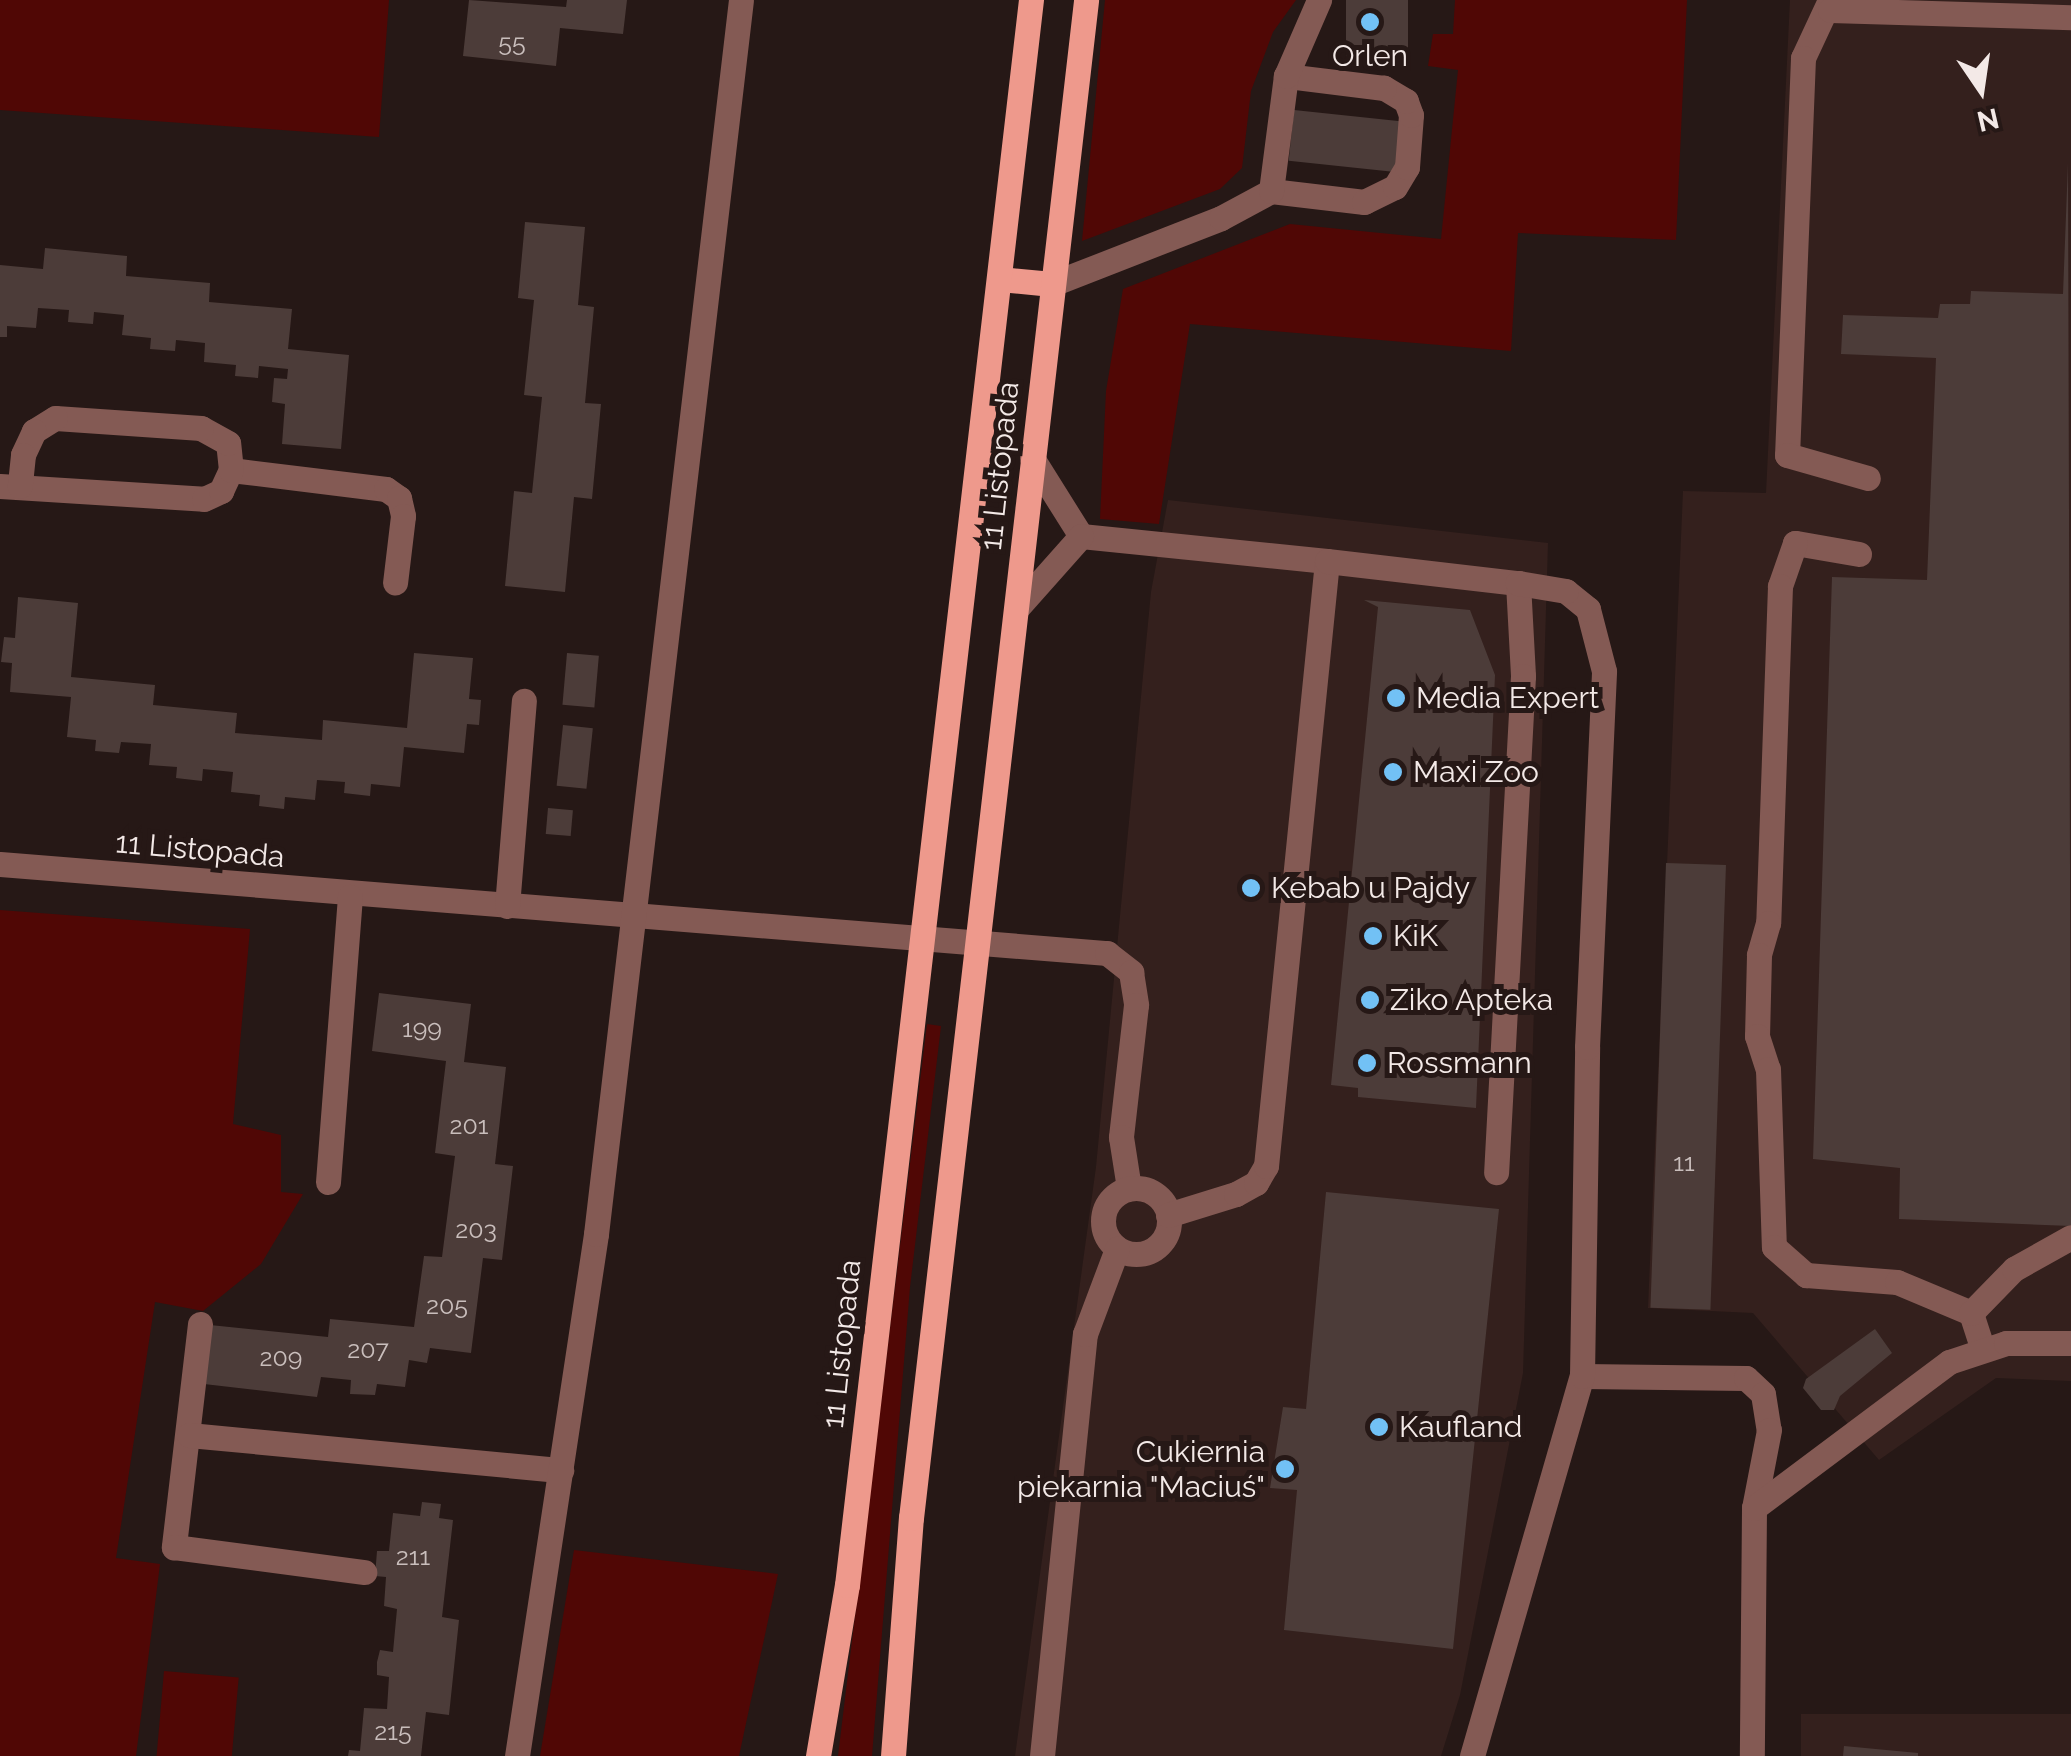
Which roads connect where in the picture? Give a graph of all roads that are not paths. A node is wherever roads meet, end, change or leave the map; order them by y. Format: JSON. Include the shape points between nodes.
{"nodes":[{"id":1,"x":741,"y":0,"type":"edge"},
{"id":2,"x":1031,"y":0,"type":"edge"},
{"id":3,"x":1086,"y":0,"type":"edge"},
{"id":4,"x":1319,"y":0,"type":"edge"},
{"id":5,"x":1830,"y":5,"type":"edge"},
{"id":6,"x":2071,"y":17,"type":"edge"},
{"id":7,"x":1286,"y":76,"type":"junction"},
{"id":8,"x":1270,"y":190,"type":"junction"},
{"id":9,"x":1000,"y":279,"type":"junction"},
{"id":10,"x":1052,"y":284,"type":"junction"},
{"id":11,"x":1032,"y":458,"type":"junction"},
{"id":12,"x":230,"y":470,"type":"junction"},
{"id":13,"x":1868,"y":478,"type":"dead end"},
{"id":14,"x":10,"y":486,"type":"edge"},
{"id":15,"x":1081,"y":536,"type":"junction"},
{"id":16,"x":1859,"y":554,"type":"dead end"},
{"id":17,"x":1327,"y":561,"type":"junction"},
{"id":18,"x":396,"y":583,"type":"dead end"},
{"id":19,"x":1518,"y":583,"type":"junction"},
{"id":20,"x":1018,"y":607,"type":"junction"},
{"id":21,"x":524,"y":701,"type":"dead end"},
{"id":22,"x":0,"y":864,"type":"edge"},
{"id":23,"x":350,"y":897,"type":"junction"},
{"id":24,"x":507,"y":906,"type":"junction"},
{"id":25,"x":634,"y":915,"type":"junction"},
{"id":26,"x":920,"y":937,"type":"junction"},
{"id":27,"x":981,"y":940,"type":"junction"},
{"id":28,"x":1496,"y":1172,"type":"dead end"},
{"id":29,"x":328,"y":1182,"type":"dead end"},
{"id":30,"x":1129,"y":1188,"type":"junction"},
{"id":31,"x":1168,"y":1215,"type":"junction"},
{"id":32,"x":2071,"y":1237,"type":"edge"},
{"id":33,"x":1117,"y":1248,"type":"junction"},
{"id":34,"x":1970,"y":1313,"type":"junction"},
{"id":35,"x":200,"y":1324,"type":"dead end"},
{"id":36,"x":2071,"y":1343,"type":"edge"},
{"id":37,"x":1982,"y":1347,"type":"junction"},
{"id":38,"x":1582,"y":1376,"type":"junction"},
{"id":39,"x":188,"y":1436,"type":"junction"},
{"id":40,"x":561,"y":1470,"type":"junction"},
{"id":41,"x":1754,"y":1508,"type":"junction"},
{"id":42,"x":364,"y":1572,"type":"dead end"},
{"id":43,"x":518,"y":1756,"type":"edge"},
{"id":44,"x":818,"y":1756,"type":"edge"},
{"id":45,"x":893,"y":1756,"type":"edge"},
{"id":46,"x":1042,"y":1756,"type":"edge"},
{"id":47,"x":1472,"y":1756,"type":"edge"},
{"id":48,"x":1752,"y":1756,"type":"edge"}],
"edges":[{"from":1,"to":25,"type":"street"},
{"from":2,"to":9,"type":"main road","name":"11 Listopada"},
{"from":3,"to":10,"type":"main road","name":"11 Listopada"},
{"from":4,"to":7,"type":"street"},
{"from":5,"to":6,"type":"street"},
{"from":5,"to":13,"type":"street","via":[[1803,58],[1787,455]]},
{"from":7,"to":8,"type":"street"},
{"from":7,"to":8,"type":"street","via":[[1384,88],[1406,101],[1412,115],[1407,167],[1395,187],[1364,202]]},
{"from":8,"to":10,"type":"street","via":[[1221,218]]},
{"from":9,"to":10,"type":"main road"},
{"from":9,"to":26,"type":"main road","name":"11 Listopada"},
{"from":10,"to":11,"type":"main road","name":"11 Listopada"},
{"from":11,"to":15,"type":"street"},
{"from":11,"to":20,"type":"main road","name":"11 Listopada"},
{"from":12,"to":14,"type":"street","via":[[222,491],[204,500]]},
{"from":12,"to":14,"type":"street","via":[[228,443],[201,428],[55,418],[34,431]]},
{"from":12,"to":18,"type":"street","via":[[386,489],[399,498],[404,516]]},
{"from":15,"to":17,"type":"street"},
{"from":15,"to":20,"type":"street"},
{"from":16,"to":34,"type":"street","via":[[1795,544],[1780,586],[1768,924],[1758,956],[1757,1036],[1768,1069],[1774,1248],[1806,1275],[1897,1282]]},
{"from":17,"to":19,"type":"street"},
{"from":17,"to":31,"type":"street","via":[[1266,1166],[1256,1183],[1236,1194]]},
{"from":19,"to":28,"type":"street","via":[[1523,676]]},
{"from":19,"to":38,"type":"street","via":[[1566,591],[1588,610],[1604,671],[1587,1047]]},
{"from":20,"to":27,"type":"main road","name":"11 Listopada"},
{"from":21,"to":24,"type":"street"},
{"from":22,"to":23,"type":"street","name":"11 Listopada"},
{"from":23,"to":24,"type":"street","name":"11 Listopada"},
{"from":23,"to":29,"type":"street"},
{"from":24,"to":25,"type":"street","name":"11 Listopada"},
{"from":25,"to":26,"type":"street","name":"11 Listopada"},
{"from":25,"to":40,"type":"street"},
{"from":26,"to":27,"type":"street","name":"11 Listopada"},
{"from":26,"to":44,"type":"main road","name":"11 Listopada","via":[[847,1586]]},
{"from":27,"to":30,"type":"street","via":[[1107,953],[1131,972],[1136,1005],[1122,1137]]},
{"from":27,"to":45,"type":"main road","name":"11 Listopada","via":[[911,1518]]},
{"from":30,"to":31,"type":"street","via":[[1154,1193]]},
{"from":30,"to":33,"type":"street","via":[[1103,1214]]},
{"from":31,"to":33,"type":"street","via":[[1169,1227],[1154,1249]]},
{"from":32,"to":34,"type":"street","via":[[2014,1269]]},
{"from":33,"to":46,"type":"street","via":[[1085,1334]]},
{"from":34,"to":37,"type":"street"},
{"from":35,"to":39,"type":"street"},
{"from":36,"to":37,"type":"street"},
{"from":37,"to":41,"type":"street","via":[[1949,1362]]},
{"from":38,"to":41,"type":"street","via":[[1746,1378],[1768,1409]]},
{"from":38,"to":47,"type":"street"},
{"from":39,"to":40,"type":"street"},
{"from":39,"to":42,"type":"street","via":[[174,1548]]},
{"from":40,"to":43,"type":"street"},
{"from":41,"to":48,"type":"street"}]}
